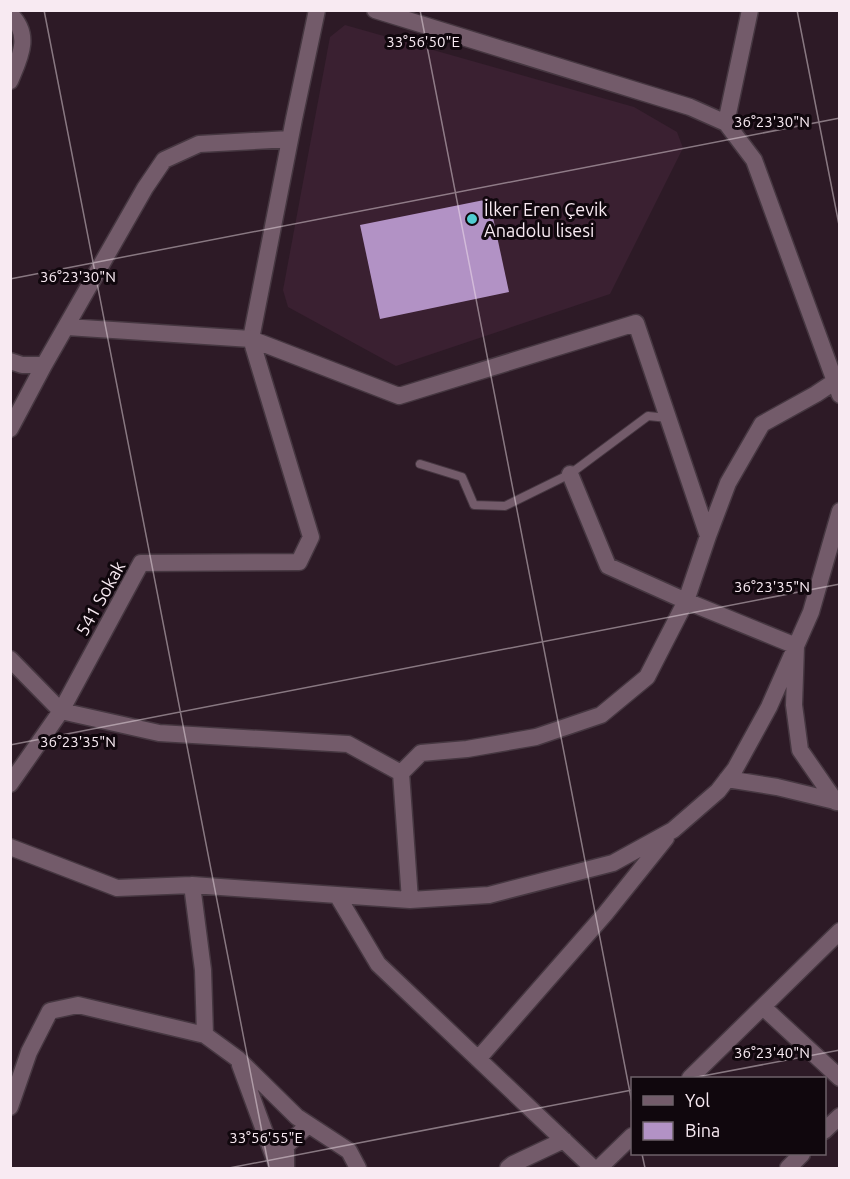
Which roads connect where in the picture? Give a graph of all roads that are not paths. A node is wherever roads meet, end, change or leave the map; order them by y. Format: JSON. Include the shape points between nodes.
{"nodes":[{"id":1,"x":317,"y":10,"type":"edge"},
{"id":2,"x":375,"y":10,"type":"edge"},
{"id":3,"x":750,"y":10,"type":"edge"},
{"id":4,"x":10,"y":14,"type":"edge"},
{"id":5,"x":10,"y":81,"type":"edge"},
{"id":6,"x":726,"y":123,"type":"junction"},
{"id":7,"x":290,"y":139,"type":"junction"},
{"id":8,"x":67,"y":327,"type":"junction"},
{"id":9,"x":252,"y":339,"type":"junction"},
{"id":10,"x":10,"y":361,"type":"edge"},
{"id":11,"x":44,"y":365,"type":"junction"},
{"id":12,"x":838,"y":385,"type":"edge"},
{"id":13,"x":668,"y":418,"type":"junction"},
{"id":14,"x":10,"y":429,"type":"edge"},
{"id":15,"x":420,"y":464,"type":"dead end"},
{"id":16,"x":570,"y":474,"type":"junction"},
{"id":17,"x":840,"y":511,"type":"edge"},
{"id":18,"x":708,"y":536,"type":"junction"},
{"id":19,"x":686,"y":601,"type":"junction"},
{"id":20,"x":796,"y":646,"type":"junction"},
{"id":21,"x":10,"y":659,"type":"edge"},
{"id":22,"x":61,"y":711,"type":"junction"},
{"id":23,"x":401,"y":773,"type":"junction"},
{"id":24,"x":727,"y":779,"type":"junction"},
{"id":25,"x":10,"y":784,"type":"edge"},
{"id":26,"x":838,"y":802,"type":"edge"},
{"id":27,"x":673,"y":830,"type":"junction"},
{"id":28,"x":10,"y":847,"type":"edge"},
{"id":29,"x":192,"y":885,"type":"junction"},
{"id":30,"x":337,"y":895,"type":"junction"},
{"id":31,"x":410,"y":900,"type":"junction"},
{"id":32,"x":840,"y":931,"type":"edge"},
{"id":33,"x":762,"y":1007,"type":"junction"},
{"id":34,"x":205,"y":1035,"type":"junction"},
{"id":35,"x":238,"y":1059,"type":"junction"},
{"id":36,"x":478,"y":1059,"type":"junction"},
{"id":37,"x":691,"y":1077,"type":"edge"},
{"id":38,"x":840,"y":1078,"type":"edge"},
{"id":39,"x":10,"y":1107,"type":"edge"},
{"id":40,"x":840,"y":1116,"type":"edge"},
{"id":41,"x":308,"y":1125,"type":"junction"},
{"id":42,"x":826,"y":1130,"type":"edge"},
{"id":43,"x":631,"y":1138,"type":"edge"},
{"id":44,"x":564,"y":1140,"type":"junction"},
{"id":45,"x":801,"y":1155,"type":"edge"},
{"id":46,"x":278,"y":1168,"type":"edge"},
{"id":47,"x":286,"y":1168,"type":"edge"},
{"id":48,"x":358,"y":1168,"type":"edge"},
{"id":49,"x":508,"y":1168,"type":"edge"},
{"id":50,"x":592,"y":1168,"type":"edge"},
{"id":51,"x":599,"y":1168,"type":"edge"},
{"id":52,"x":788,"y":1168,"type":"edge"}],
"edges":[{"from":1,"to":7,"type":"street"},
{"from":2,"to":6,"type":"street","via":[[690,107]]},
{"from":3,"to":6,"type":"street"},
{"from":4,"to":5,"type":"street","via":[[19,22],[24,46]]},
{"from":6,"to":12,"type":"street","via":[[754,160]]},
{"from":7,"to":8,"type":"street","via":[[199,144],[164,160]]},
{"from":7,"to":9,"type":"street"},
{"from":8,"to":9,"type":"street"},
{"from":8,"to":11,"type":"street"},
{"from":9,"to":13,"type":"street","via":[[399,396],[636,323]]},
{"from":9,"to":22,"type":"street","name":"541 Sokak","via":[[311,537],[299,562],[141,563]]},
{"from":10,"to":11,"type":"street"},
{"from":11,"to":14,"type":"street"},
{"from":12,"to":18,"type":"street","via":[[762,424],[728,483]]},
{"from":13,"to":16,"type":"lane","via":[[648,416]]},
{"from":13,"to":18,"type":"street"},
{"from":15,"to":16,"type":"lane","via":[[462,477],[474,505],[506,506]]},
{"from":16,"to":19,"type":"street","via":[[608,566]]},
{"from":17,"to":20,"type":"street","via":[[811,612]]},
{"from":18,"to":19,"type":"street"},
{"from":19,"to":20,"type":"street"},
{"from":19,"to":23,"type":"street","via":[[647,677],[601,715],[536,737],[421,753]]},
{"from":20,"to":24,"type":"street","via":[[769,706]]},
{"from":20,"to":26,"type":"street","via":[[794,705],[800,750]]},
{"from":21,"to":22,"type":"street"},
{"from":22,"to":23,"type":"street","via":[[159,733],[348,744]]},
{"from":22,"to":25,"type":"street","name":"541 Sokak"},
{"from":23,"to":31,"type":"street"},
{"from":24,"to":26,"type":"street"},
{"from":24,"to":27,"type":"street"},
{"from":27,"to":31,"type":"street","via":[[602,866],[489,896]]},
{"from":27,"to":36,"type":"street"},
{"from":28,"to":29,"type":"street","via":[[117,888]]},
{"from":29,"to":30,"type":"street"},
{"from":29,"to":34,"type":"street","via":[[203,970]]},
{"from":30,"to":31,"type":"street"},
{"from":30,"to":36,"type":"street","via":[[378,964]]},
{"from":32,"to":33,"type":"street"},
{"from":33,"to":37,"type":"street"},
{"from":33,"to":38,"type":"street"},
{"from":34,"to":35,"type":"street"},
{"from":34,"to":39,"type":"street","via":[[78,1005],[50,1011],[29,1052]]},
{"from":35,"to":41,"type":"street"},
{"from":35,"to":46,"type":"street"},
{"from":36,"to":44,"type":"street"},
{"from":40,"to":42,"type":"street"},
{"from":41,"to":47,"type":"street","via":[[286,1146]]},
{"from":41,"to":48,"type":"street","via":[[349,1151]]},
{"from":43,"to":51,"type":"street"},
{"from":44,"to":49,"type":"street"},
{"from":44,"to":50,"type":"street"},
{"from":45,"to":52,"type":"street"}]}
